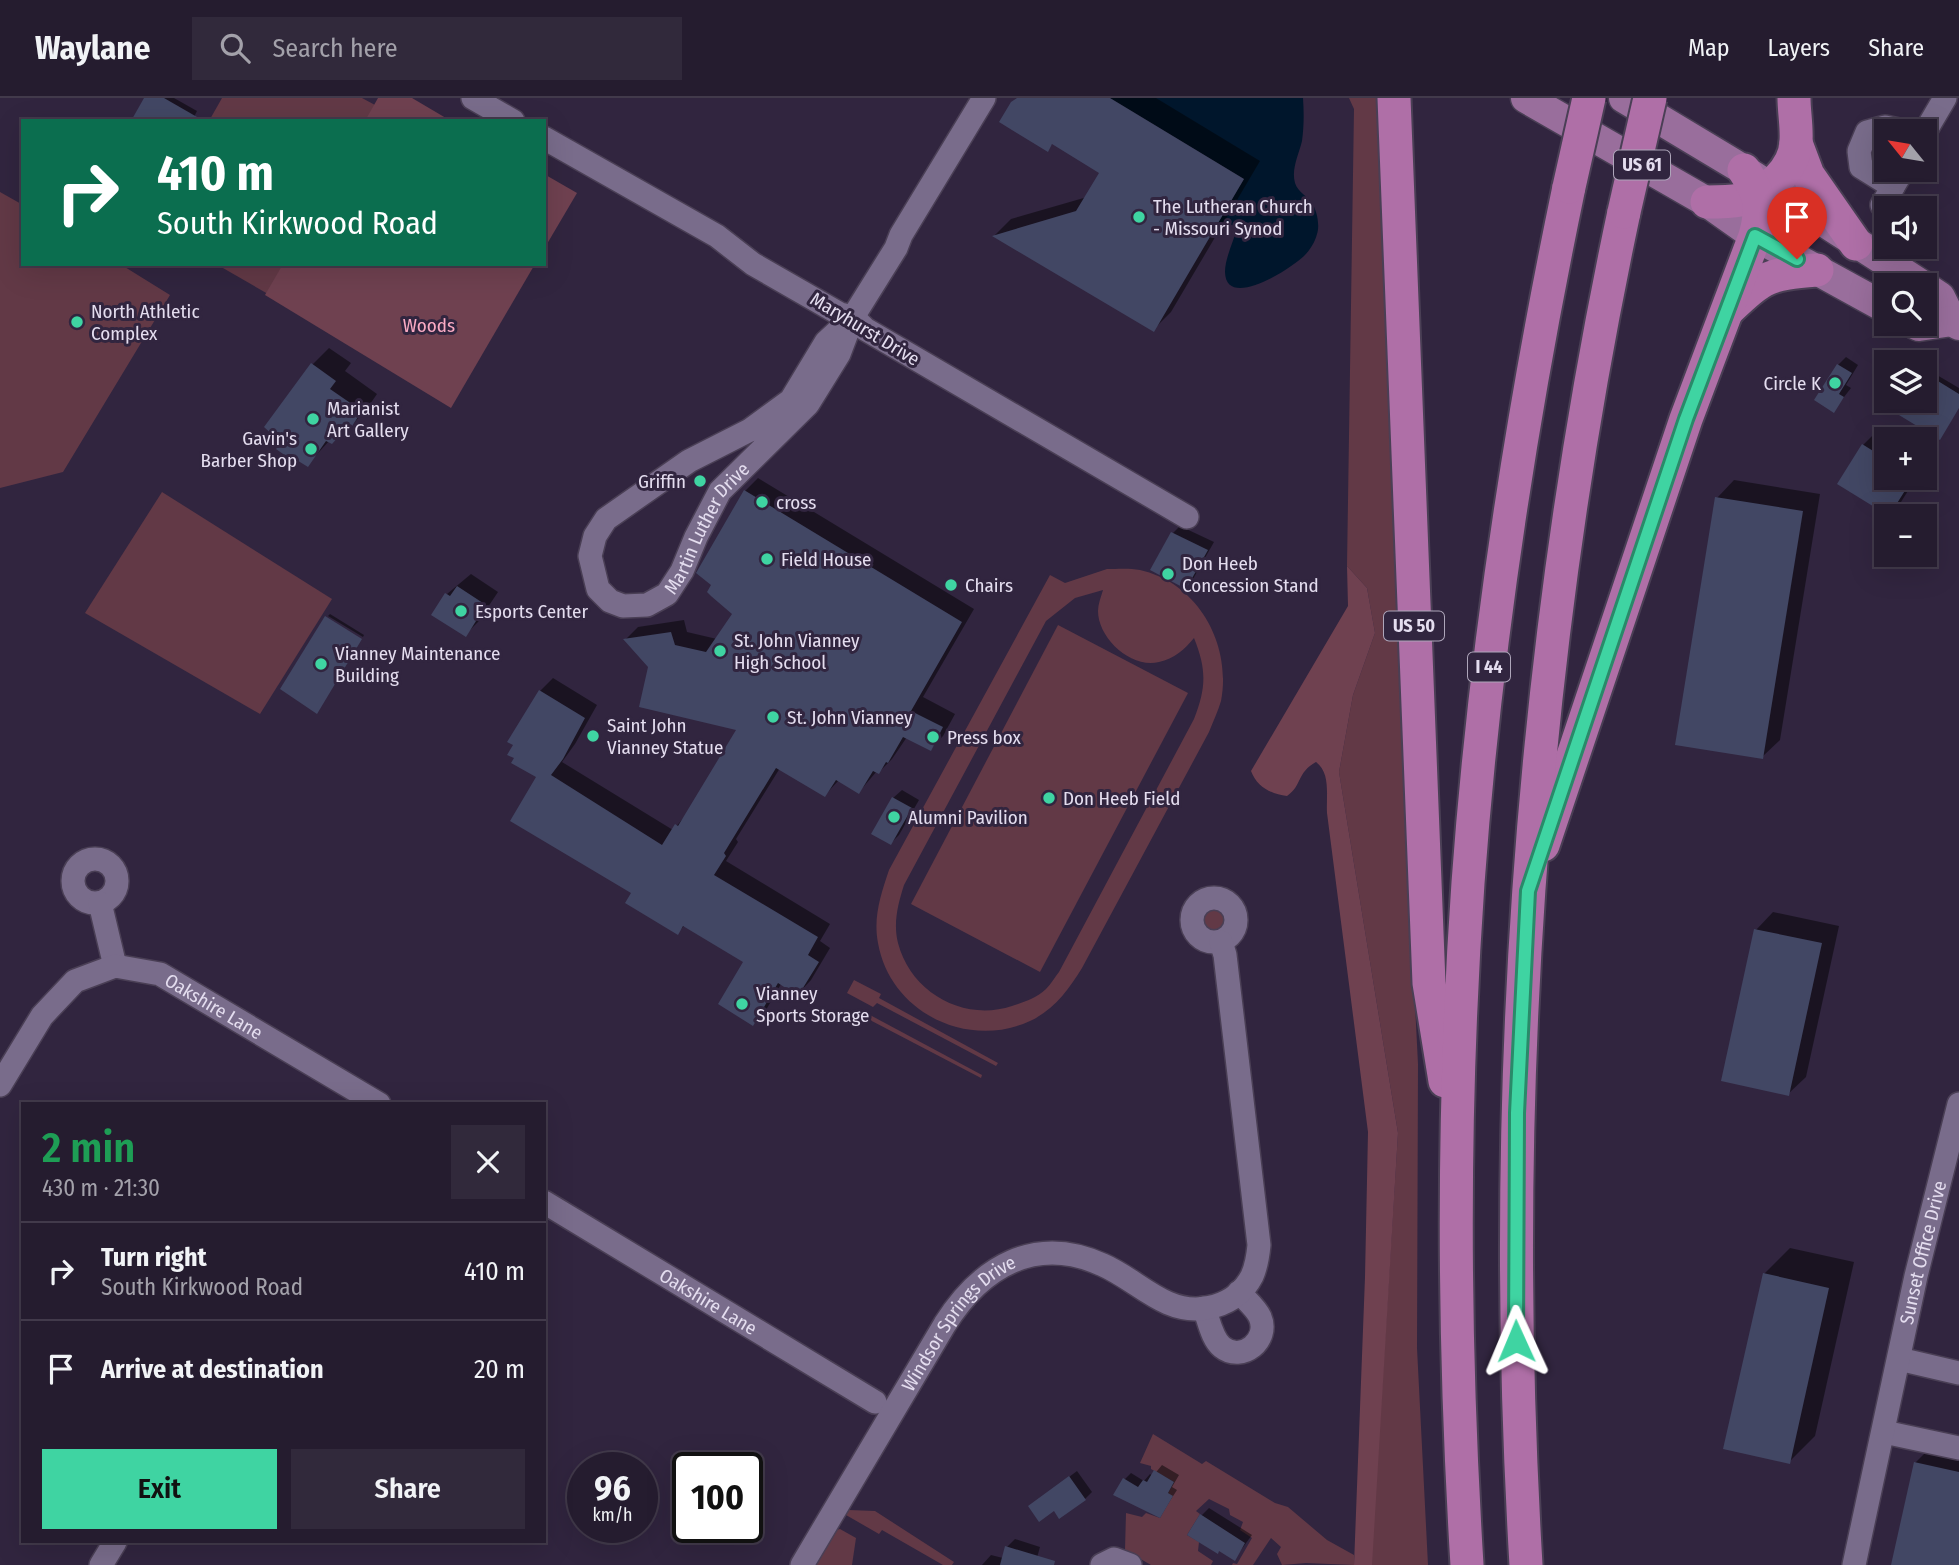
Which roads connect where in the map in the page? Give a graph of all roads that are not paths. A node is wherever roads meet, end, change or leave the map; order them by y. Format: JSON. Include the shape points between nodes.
{"nodes":[{"id":1,"x":473,"y":98,"type":"edge"},
{"id":2,"x":984,"y":98,"type":"edge"},
{"id":3,"x":1394,"y":98,"type":"edge"},
{"id":4,"x":1526,"y":98,"type":"edge"},
{"id":5,"x":1589,"y":98,"type":"edge"},
{"id":6,"x":1624,"y":98,"type":"edge"},
{"id":7,"x":1650,"y":98,"type":"edge"},
{"id":8,"x":1794,"y":98,"type":"edge"},
{"id":9,"x":1945,"y":98,"type":"edge"},
{"id":10,"x":510,"y":119,"type":"edge"},
{"id":11,"x":1933,"y":119,"type":"edge"},
{"id":12,"x":1874,"y":130,"type":"edge"},
{"id":13,"x":546,"y":139,"type":"edge"},
{"id":14,"x":1796,"y":143,"type":"junction"},
{"id":15,"x":1874,"y":175,"type":"edge"},
{"id":16,"x":1757,"y":184,"type":"junction"},
{"id":17,"x":1707,"y":202,"type":"junction"},
{"id":18,"x":1755,"y":236,"type":"junction"},
{"id":19,"x":1856,"y":244,"type":"junction"},
{"id":20,"x":1817,"y":270,"type":"junction"},
{"id":21,"x":1902,"y":273,"type":"edge"},
{"id":22,"x":1937,"y":295,"type":"edge"},
{"id":23,"x":1874,"y":301,"type":"edge"},
{"id":24,"x":1724,"y":314,"type":"junction"},
{"id":25,"x":853,"y":317,"type":"junction"},
{"id":26,"x":1955,"y":323,"type":"edge"},
{"id":27,"x":1937,"y":324,"type":"edge"},
{"id":28,"x":1187,"y":517,"type":"dead end"},
{"id":29,"x":1528,"y":891,"type":"junction"},
{"id":30,"x":100,"y":903,"type":"dead end"},
{"id":31,"x":1221,"y":942,"type":"dead end"},
{"id":32,"x":115,"y":966,"type":"junction"},
{"id":33,"x":0,"y":1086,"type":"edge"},
{"id":34,"x":376,"y":1102,"type":"edge"},
{"id":35,"x":1959,"y":1104,"type":"edge"},
{"id":36,"x":1457,"y":1153,"type":"junction"},
{"id":37,"x":546,"y":1203,"type":"edge"},
{"id":38,"x":1239,"y":1292,"type":"junction"},
{"id":39,"x":1204,"y":1308,"type":"junction"},
{"id":40,"x":1899,"y":1359,"type":"junction"},
{"id":41,"x":1959,"y":1373,"type":"edge"},
{"id":42,"x":875,"y":1402,"type":"dead end"},
{"id":43,"x":1884,"y":1432,"type":"junction"},
{"id":44,"x":1959,"y":1448,"type":"edge"},
{"id":45,"x":114,"y":1543,"type":"edge"},
{"id":46,"x":102,"y":1565,"type":"edge"},
{"id":47,"x":802,"y":1565,"type":"edge"},
{"id":48,"x":1102,"y":1565,"type":"edge"},
{"id":49,"x":1130,"y":1565,"type":"edge"},
{"id":50,"x":1467,"y":1565,"type":"edge"},
{"id":51,"x":1526,"y":1565,"type":"edge"},
{"id":52,"x":1854,"y":1565,"type":"edge"}],
"edges":[{"from":1,"to":10,"type":"street"},
{"from":2,"to":25,"type":"street","name":"Martin Luther Drive"},
{"from":3,"to":36,"type":"highway","number":"US 50","via":[[1429,983]]},
{"from":4,"to":17,"type":"main road","number":"US 61"},
{"from":5,"to":36,"type":"highway","number":"I 44","bridge":true,"via":[[1520,446],[1488,677],[1468,895]]},
{"from":6,"to":16,"type":"main road"},
{"from":7,"to":29,"type":"highway","bridge":true,"via":[[1594,364],[1561,567]]},
{"from":8,"to":14,"type":"highway"},
{"from":9,"to":11,"type":"street"},
{"from":12,"to":15,"type":"street","via":[[1867,132],[1859,151],[1861,167]]},
{"from":13,"to":25,"type":"street","name":"Maryhurst Drive","via":[[716,236],[753,264]]},
{"from":14,"to":16,"type":"highway","via":[[1791,161]]},
{"from":14,"to":19,"type":"highway","via":[[1808,176]]},
{"from":16,"to":17,"type":"highway","via":[[1740,200]]},
{"from":16,"to":18,"type":"highway"},
{"from":16,"to":19,"type":"main road"},
{"from":17,"to":18,"type":"main road","number":"US 61"},
{"from":18,"to":20,"type":"main road","number":"US 61"},
{"from":18,"to":24,"type":"highway"},
{"from":19,"to":21,"type":"main road"},
{"from":20,"to":23,"type":"main road"},
{"from":20,"to":24,"type":"highway","via":[[1774,274],[1756,283]]},
{"from":22,"to":26,"type":"main road"},
{"from":24,"to":29,"type":"highway"},
{"from":25,"to":25,"type":"street","name":"Martin Luther Drive","via":[[826,342],[791,400],[750,430],[689,461],[606,519],[590,556],[598,589],[610,601],[623,606],[646,605],[667,594],[720,491],[808,404],[839,354]]},
{"from":25,"to":28,"type":"street","name":"Maryhurst Drive","via":[[875,335]]},
{"from":26,"to":27,"type":"main road"},
{"from":29,"to":51,"type":"highway","via":[[1515,1217]]},
{"from":30,"to":32,"type":"street"},
{"from":31,"to":38,"type":"street","via":[[1259,1245],[1253,1274]]},
{"from":32,"to":33,"type":"street","via":[[75,981],[42,1016]]},
{"from":32,"to":34,"type":"street","name":"Oakshire Lane","via":[[160,974]]},
{"from":35,"to":40,"type":"street","name":"Sunset Office Drive"},
{"from":36,"to":50,"type":"highway","number":"I 44","via":[[1456,1296]]},
{"from":37,"to":42,"type":"street","name":"Oakshire Lane"},
{"from":38,"to":39,"type":"street","via":[[1224,1303]]},
{"from":38,"to":39,"type":"street","via":[[1262,1326],[1258,1342],[1245,1352],[1222,1347]]},
{"from":39,"to":47,"type":"street","name":"Windsor Springs Drive","via":[[1181,1308],[1107,1266],[1063,1254],[1020,1258],[985,1276],[948,1318]]},
{"from":40,"to":41,"type":"street"},
{"from":40,"to":43,"type":"street","name":"Sunset Office Drive"},
{"from":43,"to":44,"type":"street"},
{"from":43,"to":52,"type":"street","name":"Sunset Office Drive"},
{"from":45,"to":46,"type":"street"},
{"from":48,"to":49,"type":"street","via":[[1114,1559]]}]}
